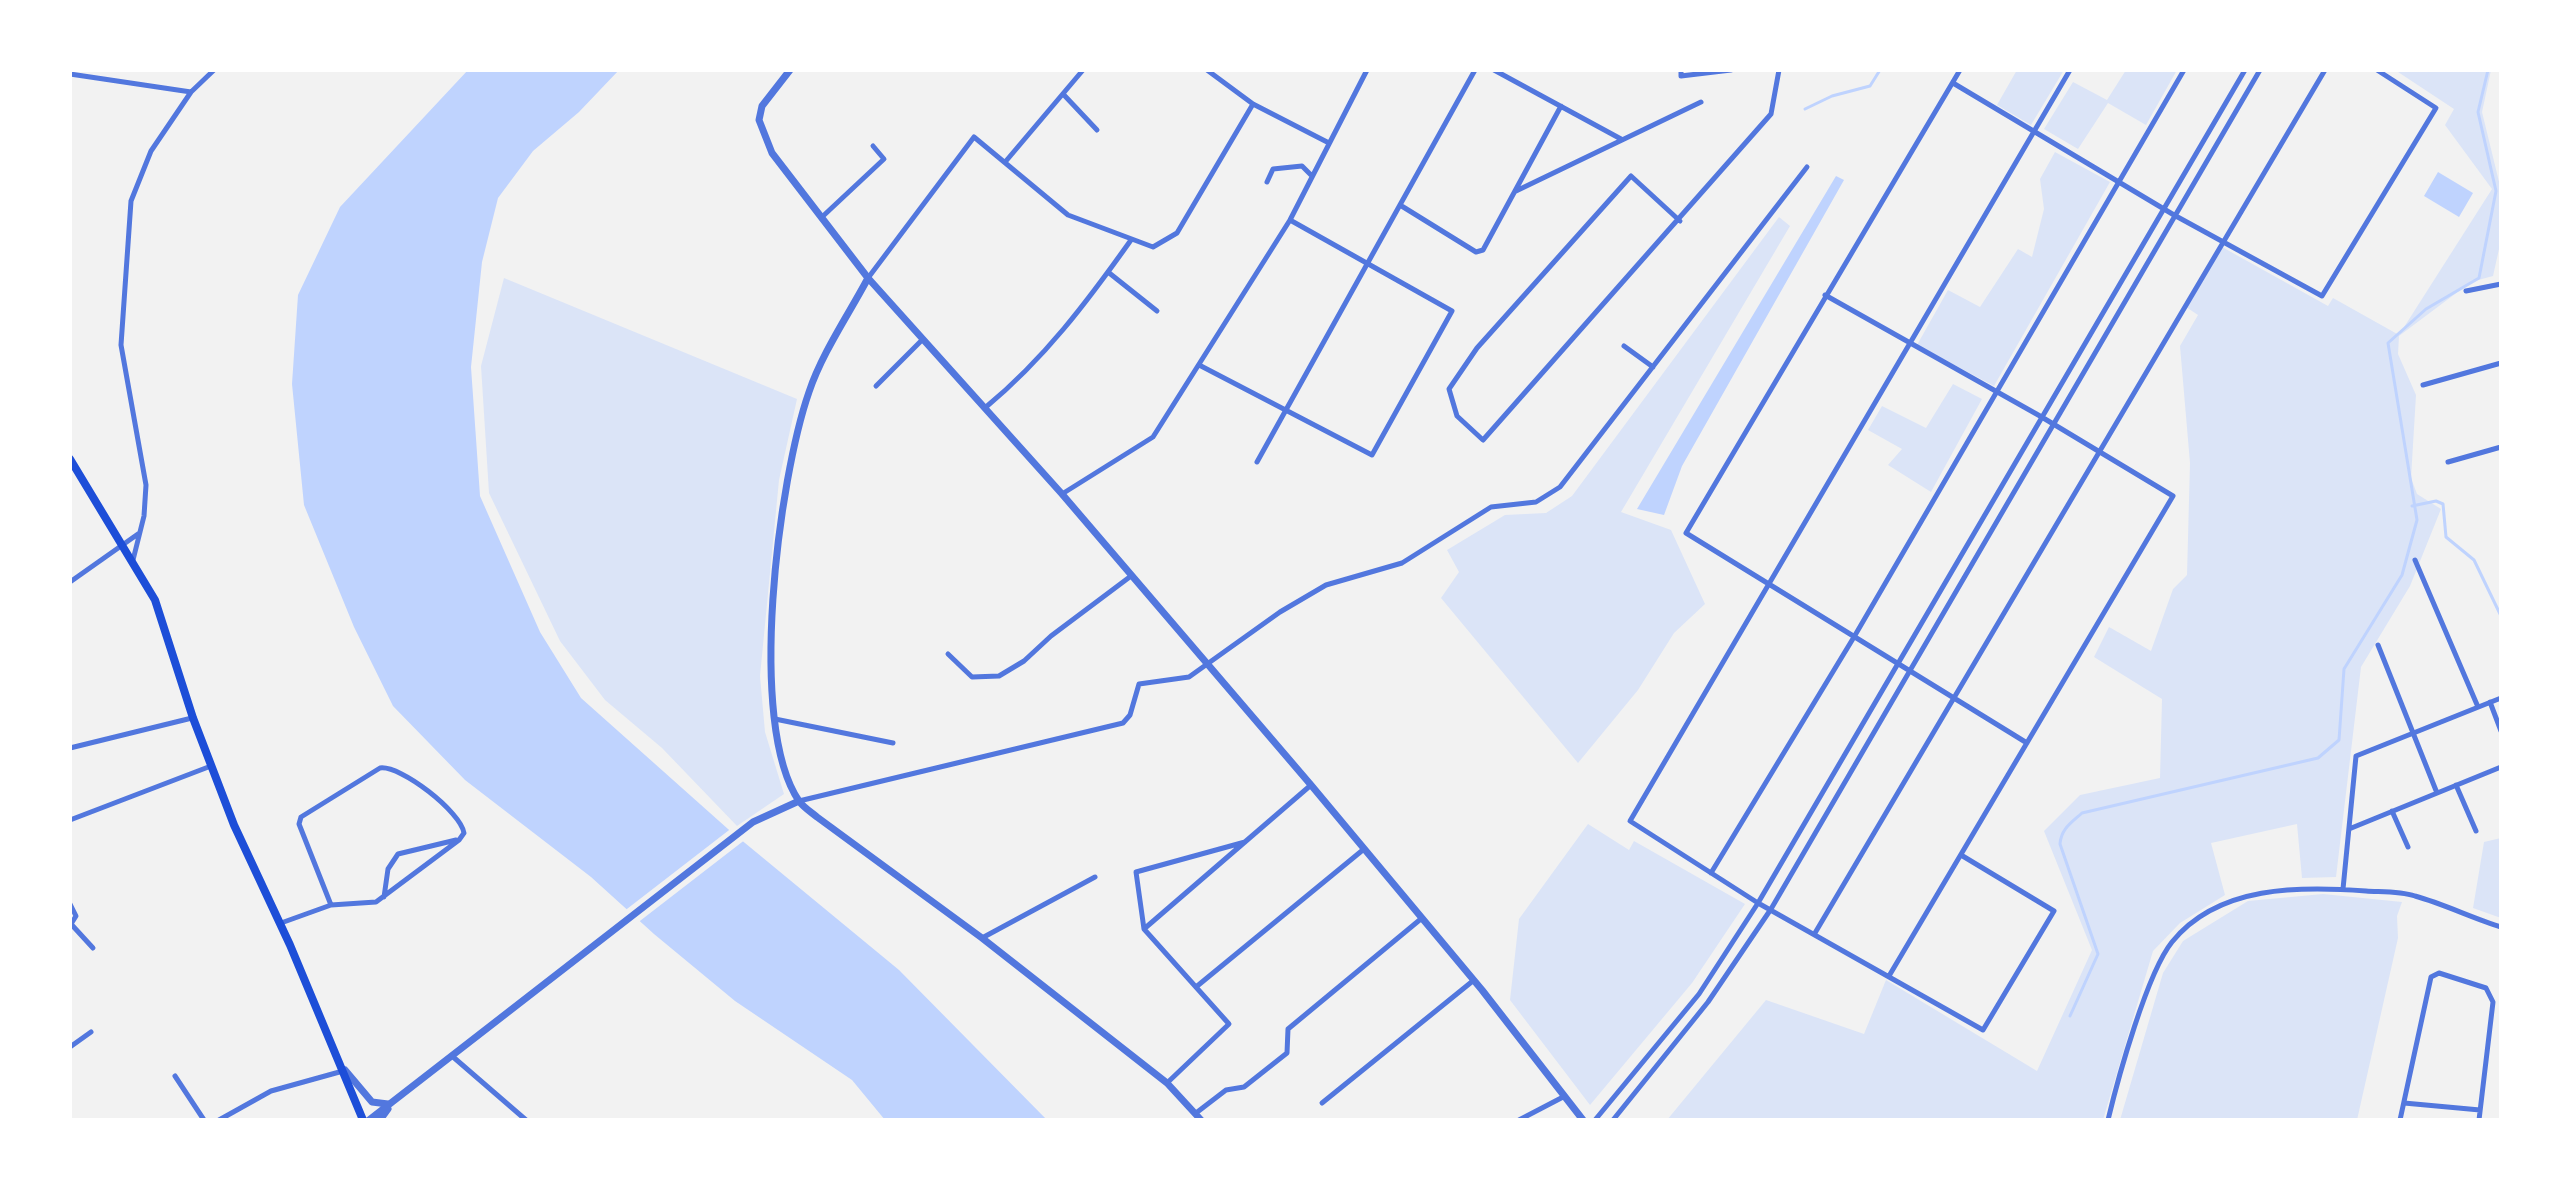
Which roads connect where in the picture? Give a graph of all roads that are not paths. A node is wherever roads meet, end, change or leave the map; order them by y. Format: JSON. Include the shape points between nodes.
{"nodes":[{"id":1,"x":214,"y":70,"type":"edge"},
{"id":2,"x":790,"y":70,"type":"edge"},
{"id":3,"x":1083,"y":70,"type":"edge"},
{"id":4,"x":1207,"y":70,"type":"edge"},
{"id":5,"x":1367,"y":70,"type":"edge"},
{"id":6,"x":1475,"y":70,"type":"edge"},
{"id":7,"x":1494,"y":70,"type":"edge"},
{"id":8,"x":1731,"y":70,"type":"edge"},
{"id":9,"x":1779,"y":70,"type":"edge"},
{"id":10,"x":1960,"y":70,"type":"edge"},
{"id":11,"x":2070,"y":70,"type":"edge"},
{"id":12,"x":2184,"y":70,"type":"edge"},
{"id":13,"x":2245,"y":70,"type":"edge"},
{"id":14,"x":2260,"y":70,"type":"edge"},
{"id":15,"x":2325,"y":70,"type":"edge"},
{"id":16,"x":2377,"y":70,"type":"edge"},
{"id":17,"x":1681,"y":73,"type":"edge"},
{"id":18,"x":70,"y":74,"type":"edge"},
{"id":19,"x":1953,"y":83,"type":"junction"},
{"id":20,"x":191,"y":92,"type":"junction"},
{"id":21,"x":1064,"y":95,"type":"junction"},
{"id":22,"x":1701,"y":102,"type":"dead end"},
{"id":23,"x":1253,"y":104,"type":"junction"},
{"id":24,"x":1561,"y":106,"type":"junction"},
{"id":25,"x":1097,"y":130,"type":"dead end"},
{"id":26,"x":2033,"y":130,"type":"junction"},
{"id":27,"x":1622,"y":140,"type":"junction"},
{"id":28,"x":1329,"y":143,"type":"junction"},
{"id":29,"x":873,"y":146,"type":"dead end"},
{"id":30,"x":1006,"y":161,"type":"junction"},
{"id":31,"x":1807,"y":167,"type":"dead end"},
{"id":32,"x":1312,"y":176,"type":"junction"},
{"id":33,"x":2117,"y":180,"type":"junction"},
{"id":34,"x":1267,"y":182,"type":"dead end"},
{"id":35,"x":1515,"y":191,"type":"junction"},
{"id":36,"x":1400,"y":205,"type":"junction"},
{"id":37,"x":2164,"y":208,"type":"junction"},
{"id":38,"x":2174,"y":215,"type":"junction"},
{"id":39,"x":822,"y":217,"type":"junction"},
{"id":40,"x":1290,"y":220,"type":"junction"},
{"id":41,"x":1680,"y":221,"type":"junction"},
{"id":42,"x":1131,"y":240,"type":"junction"},
{"id":43,"x":2224,"y":241,"type":"junction"},
{"id":44,"x":1368,"y":264,"type":"junction"},
{"id":45,"x":1108,"y":272,"type":"junction"},
{"id":46,"x":868,"y":278,"type":"junction"},
{"id":47,"x":2501,"y":284,"type":"edge"},
{"id":48,"x":2466,"y":291,"type":"dead end"},
{"id":49,"x":1825,"y":295,"type":"junction"},
{"id":50,"x":1157,"y":311,"type":"dead end"},
{"id":51,"x":923,"y":338,"type":"junction"},
{"id":52,"x":1624,"y":346,"type":"dead end"},
{"id":53,"x":1911,"y":346,"type":"junction"},
{"id":54,"x":2501,"y":363,"type":"edge"},
{"id":55,"x":1201,"y":366,"type":"junction"},
{"id":56,"x":1653,"y":367,"type":"junction"},
{"id":57,"x":2423,"y":385,"type":"dead end"},
{"id":58,"x":876,"y":386,"type":"dead end"},
{"id":59,"x":1996,"y":392,"type":"junction"},
{"id":60,"x":986,"y":407,"type":"junction"},
{"id":61,"x":1287,"y":411,"type":"junction"},
{"id":62,"x":2040,"y":416,"type":"junction"},
{"id":63,"x":2052,"y":423,"type":"junction"},
{"id":64,"x":2501,"y":447,"type":"edge"},
{"id":65,"x":2097,"y":451,"type":"junction"},
{"id":66,"x":70,"y":459,"type":"edge"},
{"id":67,"x":1257,"y":462,"type":"dead end"},
{"id":68,"x":2448,"y":462,"type":"dead end"},
{"id":69,"x":1062,"y":494,"type":"junction"},
{"id":70,"x":139,"y":533,"type":"junction"},
{"id":71,"x":123,"y":543,"type":"junction"},
{"id":72,"x":133,"y":560,"type":"junction"},
{"id":73,"x":2415,"y":560,"type":"dead end"},
{"id":74,"x":1131,"y":576,"type":"junction"},
{"id":75,"x":70,"y":582,"type":"edge"},
{"id":76,"x":1771,"y":586,"type":"junction"},
{"id":77,"x":1854,"y":637,"type":"junction"},
{"id":78,"x":2378,"y":645,"type":"dead end"},
{"id":79,"x":948,"y":654,"type":"dead end"},
{"id":80,"x":1897,"y":663,"type":"junction"},
{"id":81,"x":1207,"y":667,"type":"junction"},
{"id":82,"x":1910,"y":671,"type":"junction"},
{"id":83,"x":1953,"y":698,"type":"junction"},
{"id":84,"x":2501,"y":698,"type":"edge"},
{"id":85,"x":2490,"y":702,"type":"junction"},
{"id":86,"x":2478,"y":707,"type":"junction"},
{"id":87,"x":193,"y":718,"type":"junction"},
{"id":88,"x":775,"y":719,"type":"junction"},
{"id":89,"x":2501,"y":731,"type":"edge"},
{"id":90,"x":2413,"y":732,"type":"junction"},
{"id":91,"x":893,"y":743,"type":"dead end"},
{"id":92,"x":2027,"y":743,"type":"junction"},
{"id":93,"x":70,"y":748,"type":"edge"},
{"id":94,"x":211,"y":766,"type":"junction"},
{"id":95,"x":2501,"y":767,"type":"edge"},
{"id":96,"x":1311,"y":785,"type":"junction"},
{"id":97,"x":2456,"y":785,"type":"junction"},
{"id":98,"x":2437,"y":793,"type":"junction"},
{"id":99,"x":799,"y":801,"type":"junction"},
{"id":100,"x":2392,"y":811,"type":"junction"},
{"id":101,"x":70,"y":820,"type":"edge"},
{"id":102,"x":2349,"y":829,"type":"junction"},
{"id":103,"x":2476,"y":831,"type":"dead end"},
{"id":104,"x":459,"y":840,"type":"junction"},
{"id":105,"x":1245,"y":842,"type":"junction"},
{"id":106,"x":2408,"y":847,"type":"dead end"},
{"id":107,"x":1364,"y":849,"type":"junction"},
{"id":108,"x":1961,"y":855,"type":"junction"},
{"id":109,"x":1711,"y":873,"type":"junction"},
{"id":110,"x":1095,"y":877,"type":"dead end"},
{"id":111,"x":2343,"y":889,"type":"junction"},
{"id":112,"x":384,"y":898,"type":"junction"},
{"id":113,"x":1758,"y":903,"type":"junction"},
{"id":114,"x":70,"y":904,"type":"edge"},
{"id":115,"x":331,"y":905,"type":"junction"},
{"id":116,"x":1771,"y":909,"type":"junction"},
{"id":117,"x":1422,"y":918,"type":"junction"},
{"id":118,"x":280,"y":923,"type":"junction"},
{"id":119,"x":71,"y":924,"type":"edge"},
{"id":120,"x":2501,"y":927,"type":"edge"},
{"id":121,"x":1144,"y":929,"type":"junction"},
{"id":122,"x":1815,"y":933,"type":"junction"},
{"id":123,"x":982,"y":938,"type":"junction"},
{"id":124,"x":93,"y":948,"type":"dead end"},
{"id":125,"x":1889,"y":976,"type":"junction"},
{"id":126,"x":1474,"y":980,"type":"junction"},
{"id":127,"x":1196,"y":987,"type":"junction"},
{"id":128,"x":91,"y":1032,"type":"dead end"},
{"id":129,"x":70,"y":1047,"type":"edge"},
{"id":130,"x":452,"y":1056,"type":"junction"},
{"id":131,"x":345,"y":1070,"type":"junction"},
{"id":132,"x":175,"y":1076,"type":"dead end"},
{"id":133,"x":1167,"y":1083,"type":"junction"},
{"id":134,"x":1565,"y":1096,"type":"junction"},
{"id":135,"x":392,"y":1102,"type":"junction"},
{"id":136,"x":1322,"y":1103,"type":"dead end"},
{"id":137,"x":2404,"y":1103,"type":"junction"},
{"id":138,"x":2480,"y":1110,"type":"junction"},
{"id":139,"x":1196,"y":1113,"type":"junction"},
{"id":140,"x":204,"y":1120,"type":"edge"},
{"id":141,"x":219,"y":1120,"type":"edge"},
{"id":142,"x":366,"y":1120,"type":"edge"},
{"id":143,"x":380,"y":1120,"type":"edge"},
{"id":144,"x":526,"y":1120,"type":"edge"},
{"id":145,"x":1201,"y":1120,"type":"edge"},
{"id":146,"x":1519,"y":1120,"type":"edge"},
{"id":147,"x":1583,"y":1120,"type":"edge"},
{"id":148,"x":1595,"y":1120,"type":"edge"},
{"id":149,"x":1613,"y":1120,"type":"edge"},
{"id":150,"x":2108,"y":1120,"type":"edge"},
{"id":151,"x":2400,"y":1120,"type":"edge"},
{"id":152,"x":2479,"y":1120,"type":"edge"}],
"edges":[{"from":1,"to":20,"type":"street"},
{"from":2,"to":39,"type":"street","via":[[769,94],[759,120],[772,153]]},
{"from":3,"to":21,"type":"street"},
{"from":4,"to":23,"type":"street"},
{"from":5,"to":28,"type":"street"},
{"from":6,"to":36,"type":"street"},
{"from":7,"to":24,"type":"street"},
{"from":8,"to":17,"type":"street"},
{"from":9,"to":41,"type":"street","via":[[1771,114]]},
{"from":10,"to":19,"type":"street"},
{"from":11,"to":26,"type":"street"},
{"from":12,"to":33,"type":"street"},
{"from":13,"to":37,"type":"street"},
{"from":14,"to":38,"type":"street"},
{"from":15,"to":43,"type":"street"},
{"from":16,"to":43,"type":"street","via":[[2436,108],[2322,296]]},
{"from":18,"to":20,"type":"street"},
{"from":19,"to":26,"type":"street"},
{"from":19,"to":49,"type":"street"},
{"from":20,"to":70,"type":"street","via":[[145,162],[131,201],[121,345],[146,485]]},
{"from":21,"to":25,"type":"street"},
{"from":21,"to":30,"type":"street"},
{"from":22,"to":27,"type":"street"},
{"from":23,"to":28,"type":"street"},
{"from":23,"to":42,"type":"street","via":[[1177,233],[1153,247]]},
{"from":24,"to":27,"type":"street"},
{"from":24,"to":35,"type":"street"},
{"from":26,"to":33,"type":"street"},
{"from":26,"to":53,"type":"street"},
{"from":27,"to":35,"type":"street"},
{"from":28,"to":32,"type":"street"},
{"from":29,"to":39,"type":"street","via":[[884,159]]},
{"from":30,"to":42,"type":"street","via":[[1068,215]]},
{"from":30,"to":46,"type":"street","via":[[974,137]]},
{"from":31,"to":56,"type":"street"},
{"from":32,"to":34,"type":"street","via":[[1302,166],[1273,169]]},
{"from":32,"to":40,"type":"street"},
{"from":33,"to":37,"type":"street"},
{"from":33,"to":59,"type":"street"},
{"from":35,"to":36,"type":"street","via":[[1489,245],[1476,252]]},
{"from":36,"to":44,"type":"street"},
{"from":37,"to":38,"type":"street"},
{"from":37,"to":62,"type":"street"},
{"from":38,"to":43,"type":"street"},
{"from":38,"to":63,"type":"street"},
{"from":39,"to":46,"type":"street"},
{"from":40,"to":44,"type":"street"},
{"from":40,"to":55,"type":"street"},
{"from":41,"to":41,"type":"street","via":[[1483,440],[1457,416],[1449,389],[1477,348],[1631,176]]},
{"from":42,"to":45,"type":"street"},
{"from":43,"to":65,"type":"street"},
{"from":44,"to":61,"type":"street"},
{"from":44,"to":61,"type":"street","via":[[1452,311],[1445,325],[1372,455]]},
{"from":45,"to":50,"type":"street"},
{"from":45,"to":60,"type":"street","via":[[1026,374]]},
{"from":46,"to":51,"type":"street"},
{"from":46,"to":88,"type":"street","via":[[810,389],[792,452],[775,588]]},
{"from":47,"to":48,"type":"street"},
{"from":49,"to":53,"type":"street"},
{"from":49,"to":76,"type":"street","via":[[1686,533]]},
{"from":51,"to":58,"type":"street"},
{"from":51,"to":60,"type":"street"},
{"from":52,"to":56,"type":"street"},
{"from":53,"to":59,"type":"street"},
{"from":53,"to":76,"type":"street"},
{"from":54,"to":57,"type":"street"},
{"from":55,"to":61,"type":"street"},
{"from":55,"to":69,"type":"street","via":[[1153,437]]},
{"from":56,"to":81,"type":"street","via":[[1546,499],[1498,504],[1402,563],[1326,585]]},
{"from":59,"to":62,"type":"street"},
{"from":59,"to":77,"type":"street"},
{"from":60,"to":69,"type":"street"},
{"from":61,"to":67,"type":"street"},
{"from":62,"to":63,"type":"street"},
{"from":62,"to":80,"type":"street"},
{"from":63,"to":65,"type":"street"},
{"from":63,"to":82,"type":"street"},
{"from":64,"to":68,"type":"street"},
{"from":65,"to":83,"type":"street"},
{"from":65,"to":92,"type":"street","via":[[2173,496]]},
{"from":66,"to":71,"type":"main road"},
{"from":69,"to":74,"type":"street"},
{"from":70,"to":71,"type":"street"},
{"from":70,"to":72,"type":"street"},
{"from":71,"to":72,"type":"main road"},
{"from":71,"to":75,"type":"street"},
{"from":72,"to":87,"type":"main road","via":[[155,600]]},
{"from":73,"to":86,"type":"street"},
{"from":74,"to":79,"type":"street","via":[[999,676],[972,677]]},
{"from":74,"to":81,"type":"street"},
{"from":76,"to":77,"type":"street"},
{"from":76,"to":109,"type":"street","via":[[1630,821]]},
{"from":77,"to":80,"type":"street"},
{"from":77,"to":109,"type":"street"},
{"from":78,"to":90,"type":"street"},
{"from":80,"to":82,"type":"street"},
{"from":80,"to":113,"type":"street"},
{"from":81,"to":96,"type":"street"},
{"from":81,"to":99,"type":"street","via":[[1181,680],[1139,684],[1123,723]]},
{"from":82,"to":83,"type":"street"},
{"from":82,"to":116,"type":"street"},
{"from":83,"to":92,"type":"street"},
{"from":83,"to":122,"type":"street"},
{"from":84,"to":85,"type":"street"},
{"from":85,"to":86,"type":"street"},
{"from":85,"to":89,"type":"street"},
{"from":86,"to":90,"type":"street"},
{"from":87,"to":93,"type":"street"},
{"from":87,"to":94,"type":"main road"},
{"from":88,"to":91,"type":"street"},
{"from":88,"to":99,"type":"street","via":[[786,771]]},
{"from":90,"to":98,"type":"street"},
{"from":90,"to":102,"type":"street","via":[[2356,756]]},
{"from":92,"to":108,"type":"street"},
{"from":94,"to":101,"type":"street"},
{"from":94,"to":118,"type":"main road"},
{"from":95,"to":97,"type":"street"},
{"from":96,"to":105,"type":"street"},
{"from":96,"to":107,"type":"street"},
{"from":97,"to":98,"type":"street"},
{"from":97,"to":103,"type":"street"},
{"from":98,"to":100,"type":"street"},
{"from":99,"to":123,"type":"street"},
{"from":99,"to":130,"type":"street","via":[[753,822]]},
{"from":100,"to":102,"type":"street"},
{"from":100,"to":106,"type":"street"},
{"from":102,"to":111,"type":"street"},
{"from":104,"to":112,"type":"street"},
{"from":104,"to":112,"type":"street","via":[[398,854],[388,869]]},
{"from":104,"to":115,"type":"street","via":[[463,826],[441,800],[393,769],[380,768],[301,817],[299,824]]},
{"from":105,"to":121,"type":"street"},
{"from":105,"to":121,"type":"street","via":[[1136,872]]},
{"from":107,"to":117,"type":"street"},
{"from":107,"to":127,"type":"street"},
{"from":108,"to":125,"type":"street"},
{"from":108,"to":125,"type":"street","via":[[2054,911],[1983,1030]]},
{"from":109,"to":113,"type":"street"},
{"from":110,"to":123,"type":"street"},
{"from":111,"to":120,"type":"street","via":[[2412,895]]},
{"from":111,"to":150,"type":"street","via":[[2248,895],[2224,904],[2173,941],[2157,967]]},
{"from":112,"to":115,"type":"street","via":[[371,905]]},
{"from":113,"to":116,"type":"street"},
{"from":113,"to":148,"type":"street","via":[[1699,994]]},
{"from":114,"to":119,"type":"street","via":[[76,916]]},
{"from":115,"to":118,"type":"street"},
{"from":116,"to":122,"type":"street"},
{"from":116,"to":149,"type":"street","via":[[1708,1002]]},
{"from":117,"to":126,"type":"street"},
{"from":117,"to":139,"type":"street","via":[[1288,1029],[1287,1053],[1244,1087],[1226,1090]]},
{"from":118,"to":131,"type":"main road"},
{"from":119,"to":124,"type":"street"},
{"from":121,"to":127,"type":"street"},
{"from":122,"to":125,"type":"street"},
{"from":123,"to":133,"type":"street"},
{"from":126,"to":134,"type":"street"},
{"from":126,"to":136,"type":"street"},
{"from":127,"to":133,"type":"street","via":[[1229,1024]]},
{"from":128,"to":129,"type":"street"},
{"from":130,"to":135,"type":"street"},
{"from":130,"to":144,"type":"street"},
{"from":131,"to":135,"type":"street","via":[[372,1102]]},
{"from":131,"to":141,"type":"street","via":[[271,1091]]},
{"from":131,"to":142,"type":"main road"},
{"from":132,"to":140,"type":"street"},
{"from":133,"to":139,"type":"street"},
{"from":134,"to":146,"type":"street"},
{"from":134,"to":147,"type":"street"},
{"from":135,"to":142,"type":"street"},
{"from":135,"to":143,"type":"street"},
{"from":137,"to":138,"type":"street"},
{"from":137,"to":138,"type":"street","via":[[2431,977],[2439,973],[2486,988],[2493,1002]]},
{"from":137,"to":151,"type":"street"},
{"from":138,"to":152,"type":"street"},
{"from":139,"to":145,"type":"street"}]}
